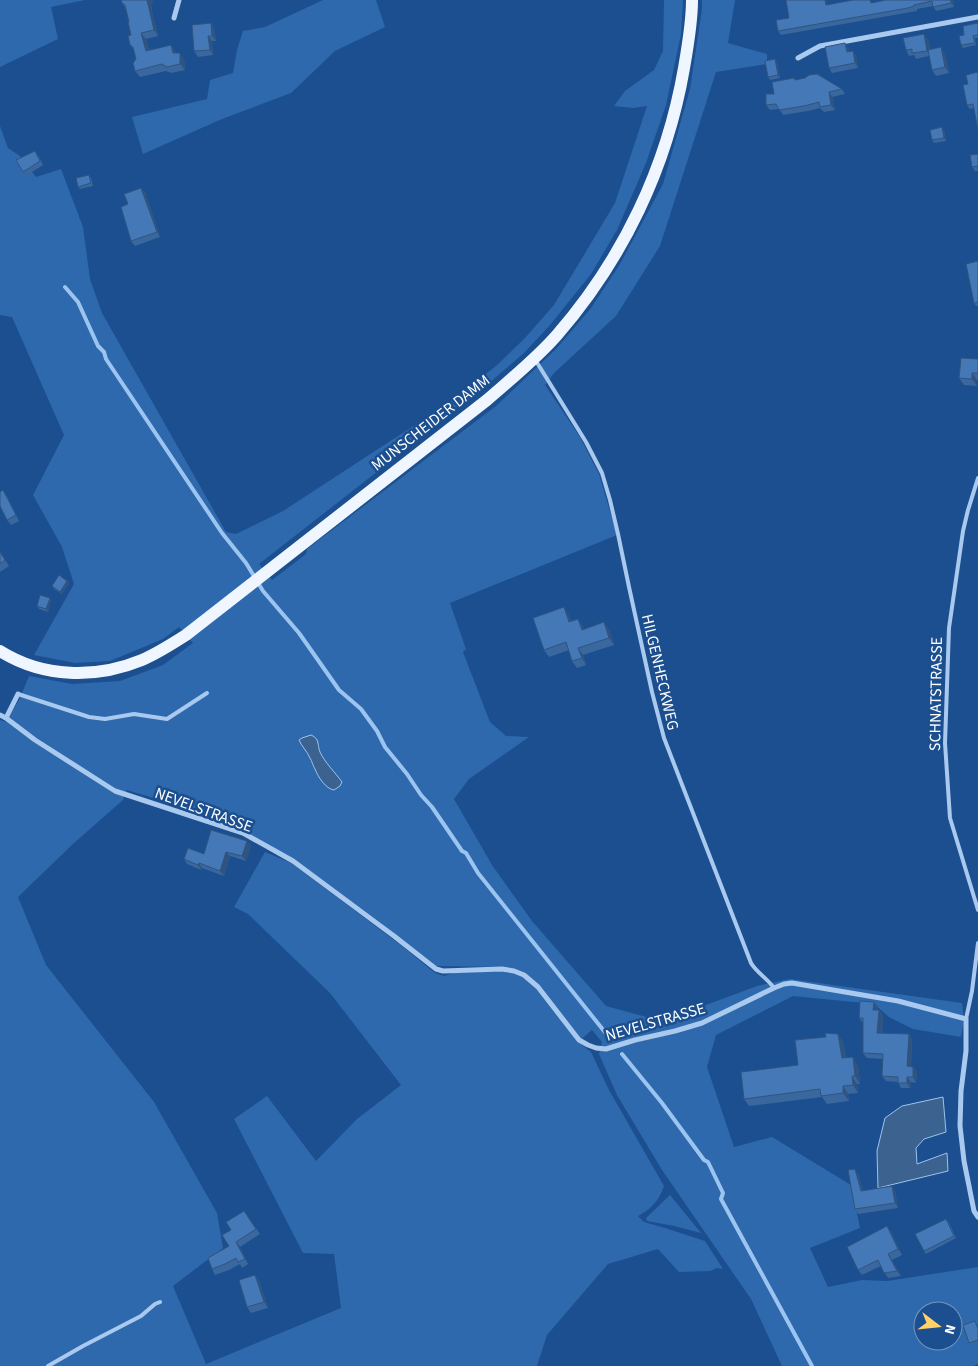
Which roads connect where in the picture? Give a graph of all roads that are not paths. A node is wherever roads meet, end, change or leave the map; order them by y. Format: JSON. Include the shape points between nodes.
{"nodes":[{"id":1,"x":178,"y":0,"type":"edge"},
{"id":2,"x":692,"y":0,"type":"edge"},
{"id":3,"x":978,"y":17,"type":"edge"},
{"id":4,"x":174,"y":18,"type":"dead end"},
{"id":5,"x":798,"y":58,"type":"dead end"},
{"id":6,"x":534,"y":359,"type":"junction"},
{"id":7,"x":978,"y":478,"type":"edge"},
{"id":8,"x":0,"y":651,"type":"edge"},
{"id":9,"x":207,"y":693,"type":"dead end"},
{"id":10,"x":18,"y":694,"type":"joint"},
{"id":11,"x":0,"y":715,"type":"edge"},
{"id":12,"x":6,"y":718,"type":"junction"},
{"id":13,"x":978,"y":910,"type":"edge"},
{"id":14,"x":978,"y":943,"type":"edge"},
{"id":15,"x":774,"y":988,"type":"junction"},
{"id":16,"x":966,"y":1019,"type":"junction"},
{"id":17,"x":978,"y":1217,"type":"edge"},
{"id":18,"x":160,"y":1302,"type":"dead end"},
{"id":19,"x":48,"y":1366,"type":"edge"}],
"edges":[{"from":1,"to":4,"type":"street"},
{"from":2,"to":6,"type":"main road","name":"MUNSCHEIDER DAMM","via":[[681,87],[670,133],[654,178],[610,264],[584,302]]},
{"from":3,"to":5,"type":"street","via":[[820,46]]},
{"from":6,"to":8,"type":"main road","name":"MUNSCHEIDER DAMM","via":[[487,400],[163,650],[109,671],[73,674],[28,665]]},
{"from":6,"to":15,"type":"lane","name":"HILGENHECKWEG","via":[[602,473],[664,738],[752,963]]},
{"from":7,"to":13,"type":"lane","name":"SCHNATSTRASSE","via":[[963,531],[948,628],[945,743],[950,818]]},
{"from":9,"to":10,"type":"lane","via":[[167,719],[134,714],[105,719],[88,717]]},
{"from":10,"to":12,"type":"street"},
{"from":11,"to":12,"type":"street","name":"NEVELSTRASSE"},
{"from":12,"to":15,"type":"street","name":"NEVELSTRASSE","via":[[34,740],[114,791],[242,833],[293,861],[436,969],[502,970],[524,975],[538,987],[579,1040],[599,1049],[702,1023]]},
{"from":14,"to":16,"type":"lane"},
{"from":15,"to":16,"type":"street","name":"NEVELSTRASSE","via":[[792,983],[898,1001]]},
{"from":16,"to":17,"type":"street","via":[[960,1126],[964,1161]]},
{"from":18,"to":19,"type":"lane","via":[[141,1316]]}]}
